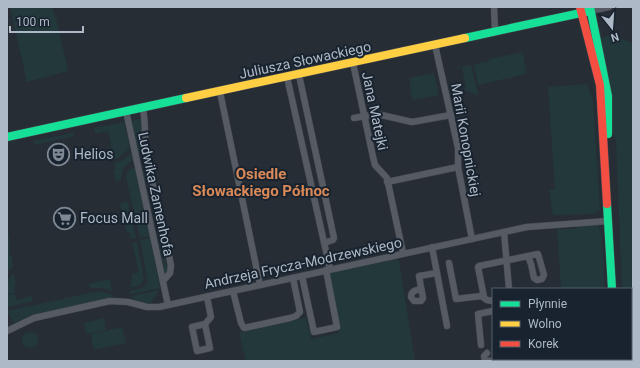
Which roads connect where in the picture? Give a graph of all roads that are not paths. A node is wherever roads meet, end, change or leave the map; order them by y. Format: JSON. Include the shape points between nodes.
{"nodes":[{"id":1,"x":494,"y":7,"type":"edge"},
{"id":2,"x":608,"y":7,"type":"edge"},
{"id":3,"x":586,"y":9,"type":"edge"},
{"id":4,"x":495,"y":32,"type":"junction"},
{"id":5,"x":435,"y":45,"type":"junction"},
{"id":6,"x":353,"y":63,"type":"junction"},
{"id":7,"x":299,"y":75,"type":"junction"},
{"id":8,"x":287,"y":77,"type":"junction"},
{"id":9,"x":220,"y":92,"type":"junction"},
{"id":10,"x":303,"y":93,"type":"junction"},
{"id":11,"x":291,"y":96,"type":"junction"},
{"id":12,"x":143,"y":108,"type":"junction"},
{"id":13,"x":126,"y":111,"type":"junction"},
{"id":14,"x":451,"y":115,"type":"junction"},
{"id":15,"x":365,"y":116,"type":"junction"},
{"id":16,"x":354,"y":118,"type":"dead end"},
{"id":17,"x":7,"y":137,"type":"edge"},
{"id":18,"x":316,"y":154,"type":"junction"},
{"id":19,"x":147,"y":156,"type":"junction"},
{"id":20,"x":305,"y":156,"type":"junction"},
{"id":21,"x":137,"y":160,"type":"junction"},
{"id":22,"x":458,"y":166,"type":"junction"},
{"id":23,"x":387,"y":182,"type":"junction"},
{"id":24,"x":608,"y":221,"type":"junction"},
{"id":25,"x":504,"y":232,"type":"junction"},
{"id":26,"x":472,"y":239,"type":"junction"},
{"id":27,"x":324,"y":242,"type":"junction"},
{"id":28,"x":432,"y":247,"type":"junction"},
{"id":29,"x":403,"y":253,"type":"junction"},
{"id":30,"x":528,"y":256,"type":"dead end"},
{"id":31,"x":507,"y":260,"type":"junction"},
{"id":32,"x":449,"y":263,"type":"dead end"},
{"id":33,"x":328,"y":270,"type":"junction"},
{"id":34,"x":437,"y":273,"type":"junction"},
{"id":35,"x":302,"y":276,"type":"junction"},
{"id":36,"x":293,"y":278,"type":"junction"},
{"id":37,"x":163,"y":281,"type":"junction"},
{"id":38,"x":260,"y":285,"type":"junction"},
{"id":39,"x":509,"y":288,"type":"edge"},
{"id":40,"x":612,"y":288,"type":"edge"},
{"id":41,"x":421,"y":289,"type":"dead end"},
{"id":42,"x":233,"y":291,"type":"junction"},
{"id":43,"x":207,"y":297,"type":"junction"},
{"id":44,"x":484,"y":297,"type":"junction"},
{"id":45,"x":492,"y":301,"type":"edge"},
{"id":46,"x":168,"y":305,"type":"junction"},
{"id":47,"x":492,"y":311,"type":"edge"},
{"id":48,"x":205,"y":324,"type":"dead end"},
{"id":49,"x":447,"y":326,"type":"dead end"},
{"id":50,"x":7,"y":331,"type":"edge"},
{"id":51,"x":481,"y":345,"type":"dead end"},
{"id":52,"x":487,"y":353,"type":"dead end"},
{"id":53,"x":507,"y":360,"type":"edge"},
{"id":54,"x":485,"y":361,"type":"edge"}],
"edges":[{"from":1,"to":4,"type":"street"},
{"from":2,"to":3,"type":"street","name":"Juliusza Słowackiego"},
{"from":3,"to":4,"type":"street","name":"Juliusza Słowackiego"},
{"from":3,"to":24,"type":"street","via":[[608,96]]},
{"from":4,"to":5,"type":"street","name":"Juliusza Słowackiego"},
{"from":5,"to":6,"type":"street","name":"Juliusza Słowackiego"},
{"from":5,"to":14,"type":"street","name":"Marii Konopnickiej"},
{"from":6,"to":7,"type":"street","name":"Juliusza Słowackiego"},
{"from":6,"to":15,"type":"street","name":"Jana Matejki"},
{"from":7,"to":8,"type":"street","name":"Juliusza Słowackiego"},
{"from":7,"to":10,"type":"street"},
{"from":8,"to":9,"type":"street","name":"Juliusza Słowackiego"},
{"from":8,"to":11,"type":"street"},
{"from":9,"to":12,"type":"street","name":"Juliusza Słowackiego"},
{"from":9,"to":38,"type":"street"},
{"from":10,"to":11,"type":"street"},
{"from":10,"to":18,"type":"street"},
{"from":11,"to":20,"type":"street"},
{"from":12,"to":13,"type":"street","name":"Juliusza Słowackiego"},
{"from":12,"to":19,"type":"street","name":"Ludwika Zamenhofa"},
{"from":13,"to":17,"type":"street","name":"Juliusza Słowackiego"},
{"from":13,"to":21,"type":"street","name":"Ludwika Zamenhofa"},
{"from":14,"to":15,"type":"street","via":[[412,122],[377,114]]},
{"from":14,"to":22,"type":"street","name":"Marii Konopnickiej","via":[[458,148]]},
{"from":15,"to":16,"type":"street"},
{"from":15,"to":23,"type":"street","name":"Jana Matejki","via":[[374,161]]},
{"from":18,"to":20,"type":"street"},
{"from":18,"to":27,"type":"street","via":[[334,238]]},
{"from":19,"to":21,"type":"street"},
{"from":19,"to":37,"type":"street","name":"Ludwika Zamenhofa","via":[[171,266]]},
{"from":20,"to":27,"type":"street"},
{"from":21,"to":37,"type":"street","name":"Ludwika Zamenhofa"},
{"from":22,"to":23,"type":"street"},
{"from":22,"to":26,"type":"street","name":"Marii Konopnickiej"},
{"from":23,"to":29,"type":"street","name":"Jana Matejki"},
{"from":24,"to":25,"type":"street","name":"Andrzeja Frycza-Modrzewskiego","via":[[542,225]]},
{"from":24,"to":40,"type":"street"},
{"from":25,"to":26,"type":"street","name":"Andrzeja Frycza-Modrzewskiego"},
{"from":25,"to":31,"type":"street"},
{"from":26,"to":28,"type":"street","name":"Andrzeja Frycza-Modrzewskiego"},
{"from":27,"to":33,"type":"street"},
{"from":28,"to":29,"type":"street","name":"Andrzeja Frycza-Modrzewskiego"},
{"from":28,"to":34,"type":"street"},
{"from":29,"to":33,"type":"street","name":"Andrzeja Frycza-Modrzewskiego"},
{"from":30,"to":31,"type":"street"},
{"from":31,"to":39,"type":"street"},
{"from":31,"to":44,"type":"street","via":[[478,267]]},
{"from":32,"to":44,"type":"street","via":[[456,299]]},
{"from":33,"to":35,"type":"street","name":"Andrzeja Frycza-Modrzewskiego"},
{"from":33,"to":35,"type":"street","via":[[337,327],[314,332]]},
{"from":34,"to":41,"type":"street","via":[[419,276]]},
{"from":34,"to":49,"type":"street"},
{"from":35,"to":36,"type":"street","name":"Andrzeja Frycza-Modrzewskiego"},
{"from":36,"to":38,"type":"street","name":"Andrzeja Frycza-Modrzewskiego"},
{"from":36,"to":42,"type":"street","via":[[300,312],[290,318],[244,328]]},
{"from":37,"to":46,"type":"street","name":"Ludwika Zamenhofa"},
{"from":38,"to":42,"type":"street","name":"Andrzeja Frycza-Modrzewskiego"},
{"from":42,"to":43,"type":"street","name":"Andrzeja Frycza-Modrzewskiego"},
{"from":43,"to":46,"type":"street","name":"Andrzeja Frycza-Modrzewskiego"},
{"from":43,"to":48,"type":"street","via":[[210,317]]},
{"from":44,"to":45,"type":"street"},
{"from":46,"to":50,"type":"street","name":"Andrzeja Frycza-Modrzewskiego","via":[[152,308],[110,301],[34,318]]},
{"from":47,"to":51,"type":"street","via":[[478,314]]},
{"from":52,"to":54,"type":"street","via":[[484,356]]},
{"from":53,"to":54,"type":"street"}]}
